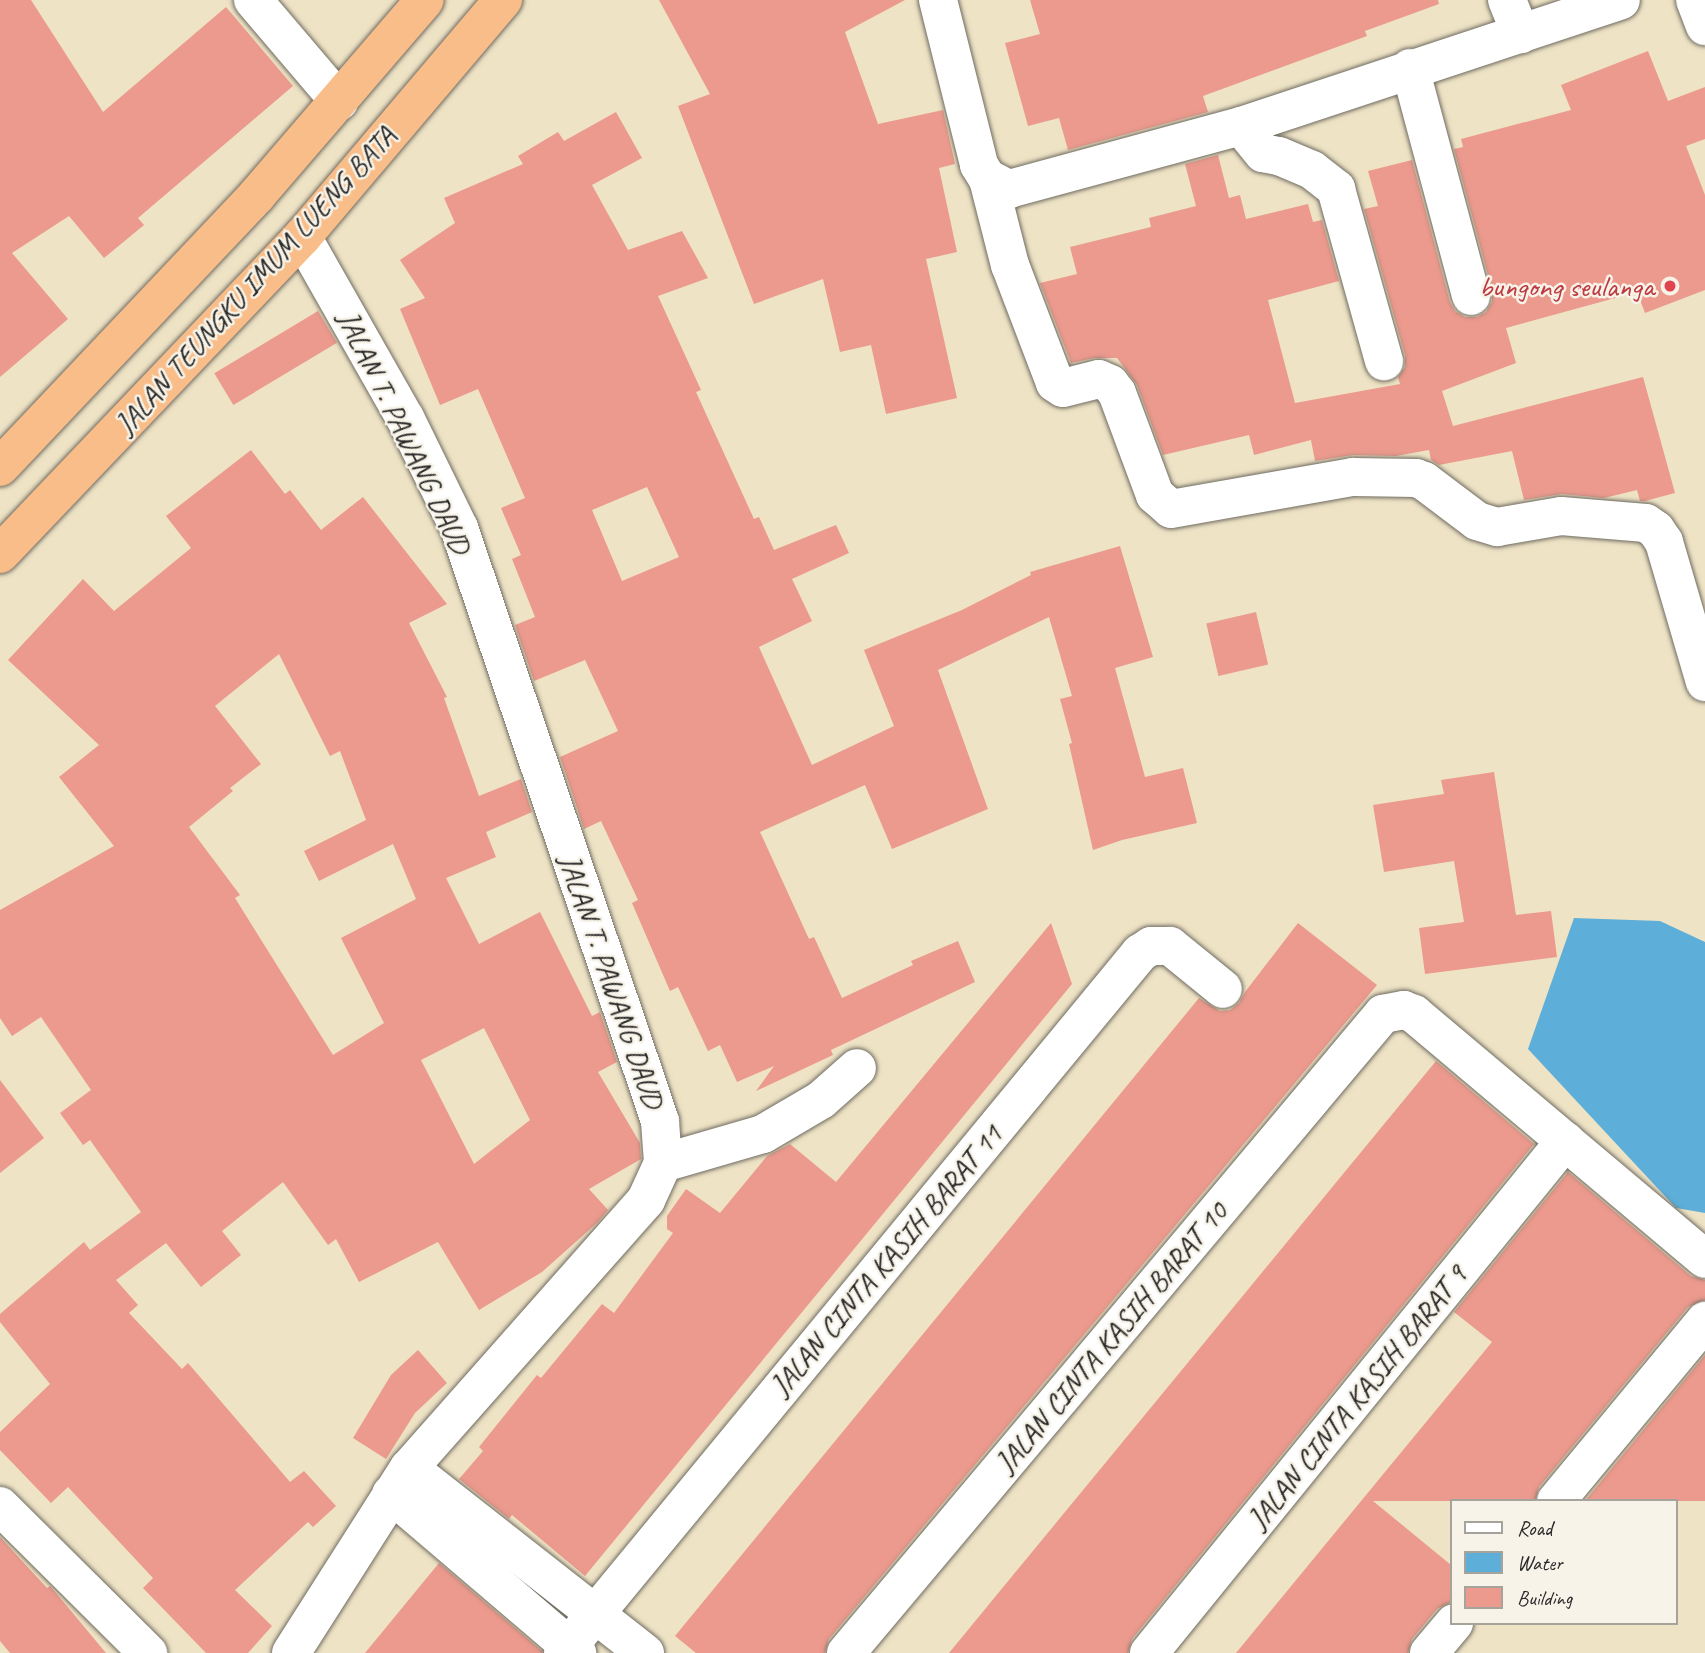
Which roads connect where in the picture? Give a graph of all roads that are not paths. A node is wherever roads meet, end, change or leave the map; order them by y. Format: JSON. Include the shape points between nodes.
{"nodes":[{"id":1,"x":253,"y":0,"type":"edge"},
{"id":2,"x":425,"y":0,"type":"edge"},
{"id":3,"x":503,"y":0,"type":"edge"},
{"id":4,"x":938,"y":0,"type":"edge"},
{"id":5,"x":1621,"y":0,"type":"edge"},
{"id":6,"x":1695,"y":0,"type":"edge"},
{"id":7,"x":1514,"y":17,"type":"edge"},
{"id":8,"x":1705,"y":26,"type":"edge"},
{"id":9,"x":1410,"y":68,"type":"junction"},
{"id":10,"x":339,"y":101,"type":"junction"},
{"id":11,"x":1241,"y":126,"type":"junction"},
{"id":12,"x":988,"y":179,"type":"junction"},
{"id":13,"x":302,"y":237,"type":"junction"},
{"id":14,"x":1471,"y":296,"type":"dead end"},
{"id":15,"x":1384,"y":361,"type":"dead end"},
{"id":16,"x":0,"y":467,"type":"edge"},
{"id":17,"x":0,"y":554,"type":"edge"},
{"id":18,"x":1705,"y":682,"type":"edge"},
{"id":19,"x":1223,"y":989,"type":"dead end"},
{"id":20,"x":857,"y":1068,"type":"dead end"},
{"id":21,"x":1565,"y":1141,"type":"junction"},
{"id":22,"x":663,"y":1163,"type":"junction"},
{"id":23,"x":1705,"y":1259,"type":"edge"},
{"id":24,"x":1705,"y":1321,"type":"edge"},
{"id":25,"x":400,"y":1481,"type":"junction"},
{"id":26,"x":1558,"y":1499,"type":"edge"},
{"id":27,"x":0,"y":1506,"type":"edge"},
{"id":28,"x":596,"y":1612,"type":"junction"},
{"id":29,"x":1452,"y":1625,"type":"edge"},
{"id":30,"x":570,"y":1651,"type":"edge"},
{"id":31,"x":148,"y":1653,"type":"edge"},
{"id":32,"x":291,"y":1653,"type":"edge"},
{"id":33,"x":645,"y":1653,"type":"edge"},
{"id":34,"x":846,"y":1653,"type":"edge"},
{"id":35,"x":1149,"y":1653,"type":"edge"},
{"id":36,"x":1429,"y":1653,"type":"edge"}],
"edges":[{"from":1,"to":10,"type":"street"},
{"from":2,"to":10,"type":"highway","name":"JALAN TEUNGKU IMUM LUENG BATA"},
{"from":3,"to":13,"type":"highway","name":"JALAN TEUNGKU IMUM LUENG BATA"},
{"from":4,"to":12,"type":"street","via":[[979,165]]},
{"from":5,"to":7,"type":"street"},
{"from":6,"to":8,"type":"street"},
{"from":7,"to":9,"type":"street"},
{"from":9,"to":11,"type":"street"},
{"from":9,"to":14,"type":"street"},
{"from":10,"to":16,"type":"highway","name":"JALAN TEUNGKU IMUM LUENG BATA"},
{"from":11,"to":12,"type":"street","via":[[1021,187],[1009,189]]},
{"from":11,"to":15,"type":"street","via":[[1263,153],[1312,170],[1336,189]]},
{"from":12,"to":18,"type":"street","via":[[1010,265],[1055,383],[1063,388],[1099,379],[1110,384],[1155,495],[1171,509],[1353,477],[1416,478],[1477,521],[1497,527],[1561,516],[1646,523],[1664,542]]},
{"from":13,"to":17,"type":"highway","name":"JALAN TEUNGKU IMUM LUENG BATA"},
{"from":13,"to":22,"type":"street","name":"JALAN T. PAWANG DAUD","via":[[405,418],[458,528],[660,1121]]},
{"from":19,"to":28,"type":"street","name":"JALAN CINTA KASIH BARAT 11","via":[[1170,946],[1151,946],[1140,953]]},
{"from":20,"to":22,"type":"street","via":[[821,1100],[763,1134]]},
{"from":21,"to":23,"type":"street"},
{"from":21,"to":34,"type":"street","name":"JALAN CINTA KASIH BARAT 10","via":[[1414,1014],[1404,1010],[1383,1014]]},
{"from":21,"to":35,"type":"street","name":"JALAN CINTA KASIH BARAT 9"},
{"from":22,"to":25,"type":"street","name":"JALAN T. PAWANG DAUD","via":[[646,1200]]},
{"from":24,"to":26,"type":"street"},
{"from":25,"to":28,"type":"street"},
{"from":25,"to":30,"type":"street"},
{"from":25,"to":32,"type":"street","name":"JALAN T. PAWANG DAUD"},
{"from":27,"to":31,"type":"street"},
{"from":28,"to":30,"type":"street","name":"JALAN CINTA KASIH BARAT 11"},
{"from":28,"to":33,"type":"street"},
{"from":29,"to":36,"type":"street"}]}
